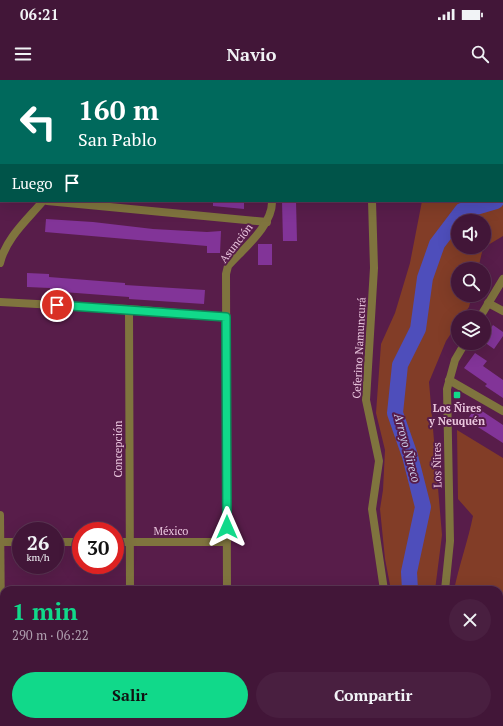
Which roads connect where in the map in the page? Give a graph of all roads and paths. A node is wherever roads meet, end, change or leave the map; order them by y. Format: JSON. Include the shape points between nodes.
{"nodes":[{"id":1,"x":42,"y":202,"type":"edge"},
{"id":2,"x":57,"y":202,"type":"edge"},
{"id":3,"x":272,"y":202,"type":"edge"},
{"id":4,"x":372,"y":202,"type":"edge"},
{"id":5,"x":267,"y":222,"type":"junction"},
{"id":6,"x":0,"y":263,"type":"edge"},
{"id":7,"x":503,"y":279,"type":"edge"},
{"id":8,"x":0,"y":302,"type":"edge"},
{"id":9,"x":488,"y":303,"type":"junction"},
{"id":10,"x":129,"y":309,"type":"junction"},
{"id":11,"x":484,"y":310,"type":"edge"},
{"id":12,"x":503,"y":311,"type":"edge"},
{"id":13,"x":226,"y":317,"type":"junction"},
{"id":14,"x":461,"y":350,"type":"edge"},
{"id":15,"x":449,"y":380,"type":"junction"},
{"id":16,"x":503,"y":411,"type":"edge"},
{"id":17,"x":0,"y":515,"type":"edge"},
{"id":18,"x":0,"y":542,"type":"edge"},
{"id":19,"x":12,"y":542,"type":"edge"},
{"id":20,"x":124,"y":542,"type":"edge"},
{"id":21,"x":129,"y":542,"type":"junction"},
{"id":22,"x":227,"y":542,"type":"junction"},
{"id":23,"x":0,"y":586,"type":"edge"},
{"id":24,"x":130,"y":586,"type":"edge"},
{"id":25,"x":228,"y":586,"type":"edge"},
{"id":26,"x":383,"y":586,"type":"edge"},
{"id":27,"x":445,"y":586,"type":"edge"}],
"edges":[{"from":1,"to":6,"type":"street","via":[[10,240]]},
{"from":2,"to":5,"type":"street"},
{"from":3,"to":5,"type":"street","name":"Asunción"},
{"from":4,"to":26,"type":"street","name":"Ceferino Namuncurá","via":[[374,268],[366,400],[379,461],[372,509]]},
{"from":5,"to":13,"type":"street","name":"Asunción","via":[[228,266]]},
{"from":7,"to":9,"type":"street"},
{"from":8,"to":10,"type":"street"},
{"from":9,"to":11,"type":"street"},
{"from":9,"to":12,"type":"street"},
{"from":10,"to":13,"type":"street"},
{"from":10,"to":21,"type":"street","name":"Concepción"},
{"from":13,"to":22,"type":"street","name":"Asunción"},
{"from":14,"to":15,"type":"street","name":"Los Ñires"},
{"from":15,"to":16,"type":"street"},
{"from":15,"to":27,"type":"street","name":"Los Ñires","via":[[447,412],[450,541]]},
{"from":17,"to":18,"type":"street"},
{"from":18,"to":19,"type":"street"},
{"from":18,"to":23,"type":"street"},
{"from":20,"to":21,"type":"street","name":"México"},
{"from":21,"to":22,"type":"street","name":"México"},
{"from":21,"to":24,"type":"street","name":"Concepción"},
{"from":22,"to":25,"type":"street","name":"Asunción"}]}
